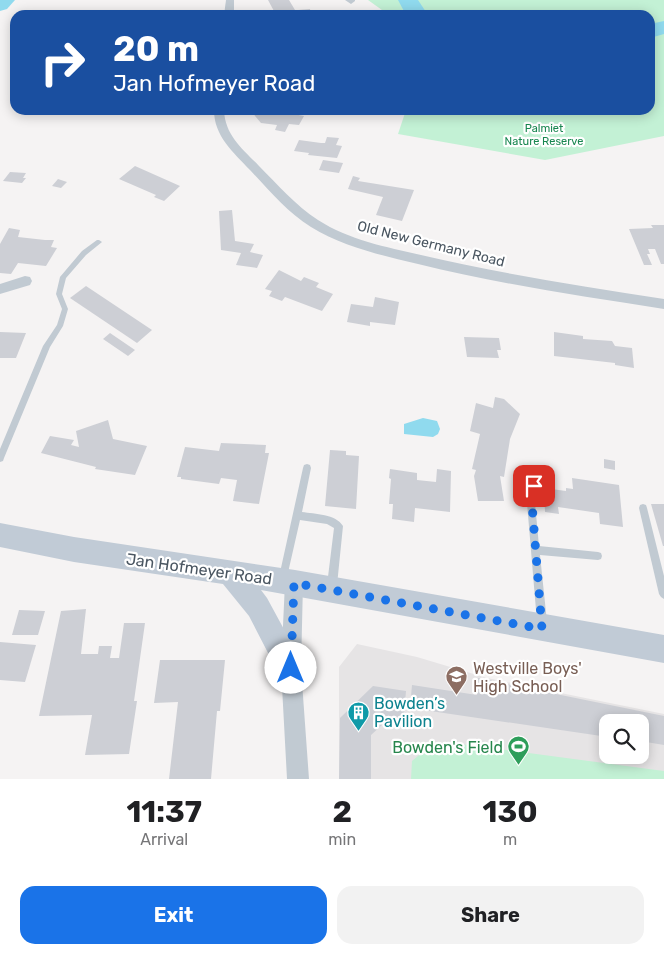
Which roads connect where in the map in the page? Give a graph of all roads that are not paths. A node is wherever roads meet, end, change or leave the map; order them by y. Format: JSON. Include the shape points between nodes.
{"nodes":[{"id":1,"x":220,"y":115,"type":"edge"},
{"id":2,"x":99,"y":242,"type":"dead end"},
{"id":3,"x":25,"y":281,"type":"dead end"},
{"id":4,"x":0,"y":289,"type":"edge"},
{"id":5,"x":664,"y":304,"type":"edge"},
{"id":6,"x":0,"y":458,"type":"edge"},
{"id":7,"x":307,"y":468,"type":"dead end"},
{"id":8,"x":538,"y":475,"type":"dead end"},
{"id":9,"x":642,"y":508,"type":"dead end"},
{"id":10,"x":298,"y":516,"type":"junction"},
{"id":11,"x":0,"y":536,"type":"edge"},
{"id":12,"x":535,"y":550,"type":"junction"},
{"id":13,"x":598,"y":556,"type":"dead end"},
{"id":14,"x":231,"y":574,"type":"junction"},
{"id":15,"x":288,"y":582,"type":"junction"},
{"id":16,"x":331,"y":590,"type":"junction"},
{"id":17,"x":664,"y":594,"type":"edge"},
{"id":18,"x":542,"y":629,"type":"junction"},
{"id":19,"x":664,"y":649,"type":"edge"},
{"id":20,"x":291,"y":668,"type":"junction"},
{"id":21,"x":298,"y":779,"type":"edge"}],
"edges":[{"from":1,"to":5,"type":"street","name":"Old New Germany Road","via":[[222,131],[242,155],[302,214],[329,232],[375,248],[474,272]]},
{"from":2,"to":6,"type":"lane","via":[[84,253],[63,277],[59,294],[65,309],[60,326],[47,346]]},
{"from":3,"to":4,"type":"street"},
{"from":7,"to":10,"type":"lane"},
{"from":8,"to":12,"type":"lane","via":[[532,498]]},
{"from":9,"to":17,"type":"lane"},
{"from":10,"to":15,"type":"lane"},
{"from":10,"to":16,"type":"lane","via":[[328,520],[339,526]]},
{"from":11,"to":14,"type":"street","name":"Jan Hofmeyer Road","via":[[99,555]]},
{"from":12,"to":13,"type":"lane"},
{"from":12,"to":18,"type":"lane"},
{"from":14,"to":15,"type":"street","name":"Jan Hofmeyer Road"},
{"from":14,"to":20,"type":"street","via":[[258,607]]},
{"from":15,"to":16,"type":"street","name":"Jan Hofmeyer Road"},
{"from":15,"to":20,"type":"street"},
{"from":16,"to":18,"type":"street","name":"Jan Hofmeyer Road"},
{"from":18,"to":19,"type":"street","name":"Jan Hofmeyer Road"},
{"from":20,"to":21,"type":"street"}]}
